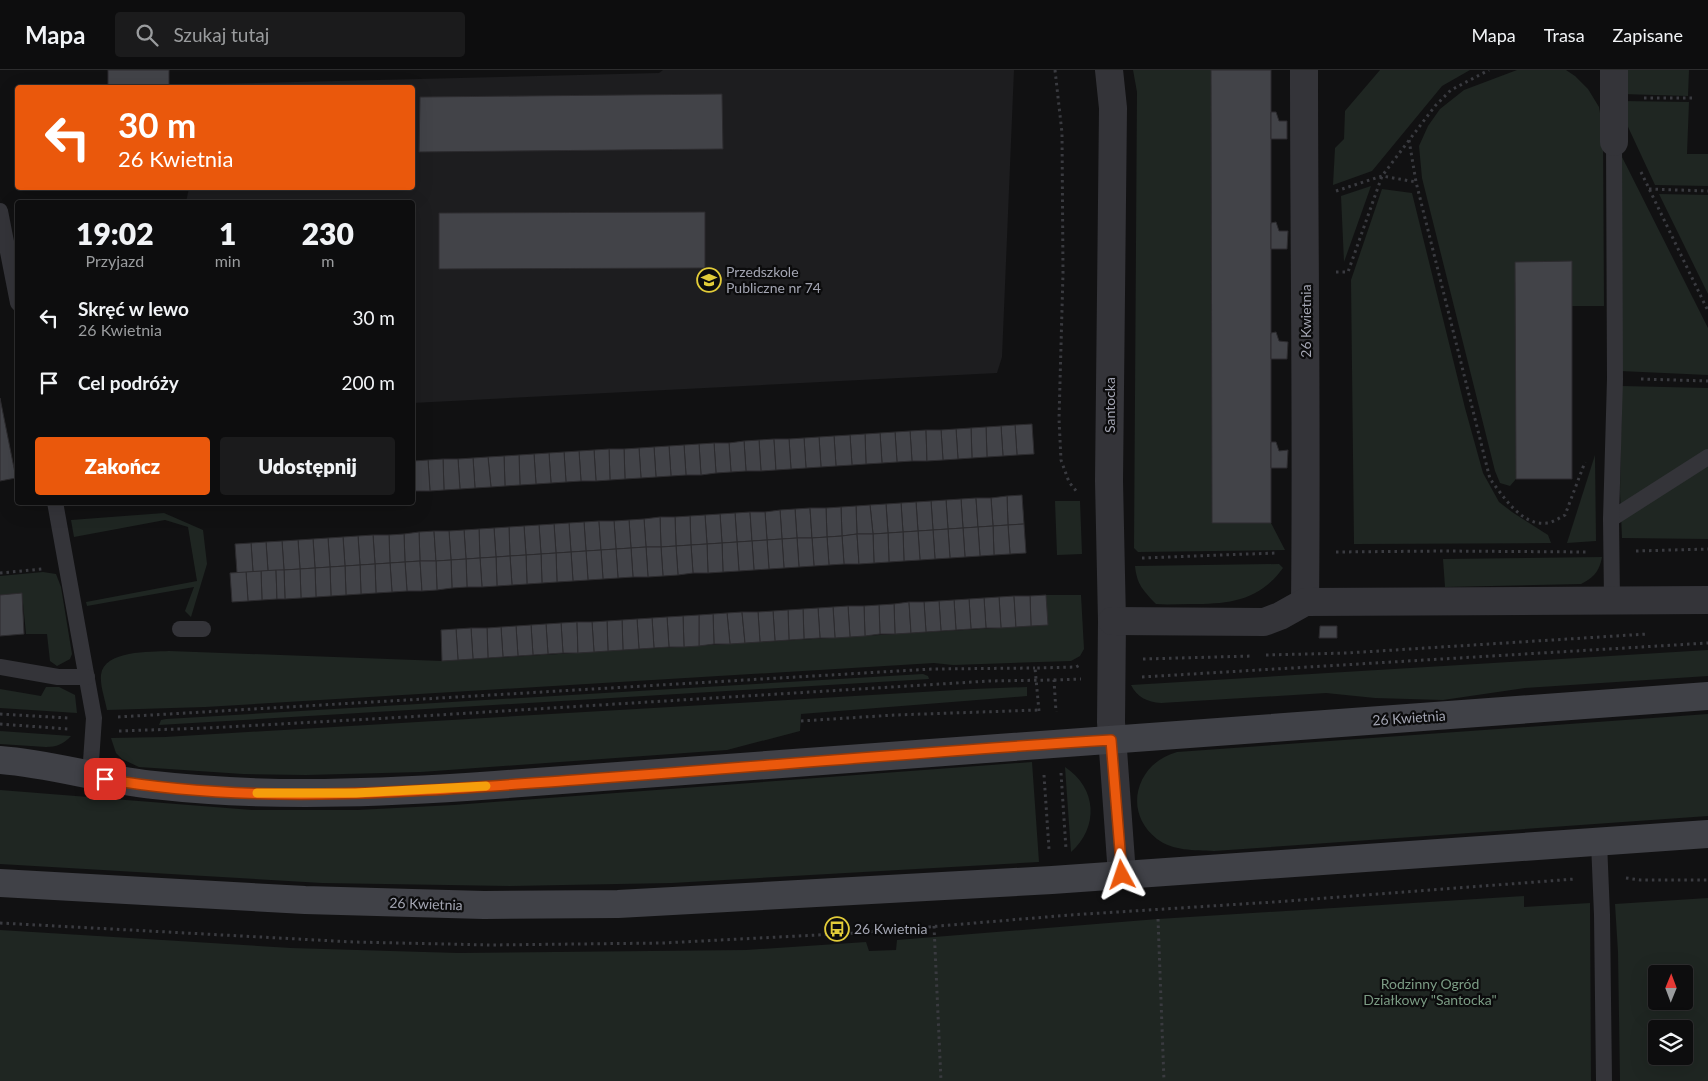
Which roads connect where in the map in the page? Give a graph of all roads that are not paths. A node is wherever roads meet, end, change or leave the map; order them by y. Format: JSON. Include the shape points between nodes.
{"nodes":[{"id":1,"x":1109,"y":70,"type":"edge"},
{"id":2,"x":1304,"y":70,"type":"edge"},
{"id":3,"x":1614,"y":70,"type":"edge"},
{"id":4,"x":1614,"y":142,"type":"joint"},
{"id":5,"x":0,"y":211,"type":"edge"},
{"id":6,"x":15,"y":288,"type":"edge"},
{"id":7,"x":1708,"y":457,"type":"edge"},
{"id":8,"x":57,"y":505,"type":"edge"},
{"id":9,"x":1611,"y":519,"type":"junction"},
{"id":10,"x":1612,"y":600,"type":"junction"},
{"id":11,"x":1708,"y":600,"type":"edge"},
{"id":12,"x":1305,"y":602,"type":"junction"},
{"id":13,"x":1112,"y":620,"type":"junction"},
{"id":14,"x":180,"y":629,"type":"dead end"},
{"id":15,"x":203,"y":629,"type":"dead end"},
{"id":16,"x":0,"y":667,"type":"edge"},
{"id":17,"x":87,"y":677,"type":"junction"},
{"id":18,"x":1708,"y":696,"type":"edge"},
{"id":19,"x":1111,"y":740,"type":"junction"},
{"id":20,"x":0,"y":760,"type":"edge"},
{"id":21,"x":90,"y":776,"type":"junction"},
{"id":22,"x":1708,"y":834,"type":"edge"},
{"id":23,"x":1599,"y":842,"type":"junction"},
{"id":24,"x":1122,"y":875,"type":"junction"},
{"id":25,"x":0,"y":883,"type":"edge"},
{"id":26,"x":1604,"y":1081,"type":"edge"}],
"edges":[{"from":1,"to":13,"type":"street","name":"Santocka","via":[[1112,108],[1109,481]]},
{"from":2,"to":12,"type":"street","name":"26 Kwietnia"},
{"from":3,"to":4,"type":"street"},
{"from":4,"to":9,"type":"lane"},
{"from":5,"to":6,"type":"lane"},
{"from":7,"to":9,"type":"lane"},
{"from":8,"to":17,"type":"lane"},
{"from":9,"to":10,"type":"lane"},
{"from":10,"to":11,"type":"street"},
{"from":10,"to":12,"type":"street"},
{"from":12,"to":13,"type":"street","via":[[1264,622]]},
{"from":13,"to":19,"type":"street","name":"Santocka"},
{"from":14,"to":15,"type":"lane"},
{"from":16,"to":17,"type":"lane","via":[[58,677]]},
{"from":17,"to":21,"type":"lane","via":[[93,724]]},
{"from":18,"to":19,"type":"street","name":"26 Kwietnia"},
{"from":19,"to":21,"type":"street","name":"26 Kwietnia","via":[[496,786],[356,793],[198,789]]},
{"from":19,"to":24,"type":"street"},
{"from":20,"to":21,"type":"street","name":"26 Kwietnia"},
{"from":22,"to":23,"type":"street","name":"26 Kwietnia"},
{"from":23,"to":24,"type":"street","name":"26 Kwietnia"},
{"from":23,"to":26,"type":"lane"},
{"from":24,"to":25,"type":"street","name":"26 Kwietnia","via":[[717,900],[546,905],[305,900]]}]}
